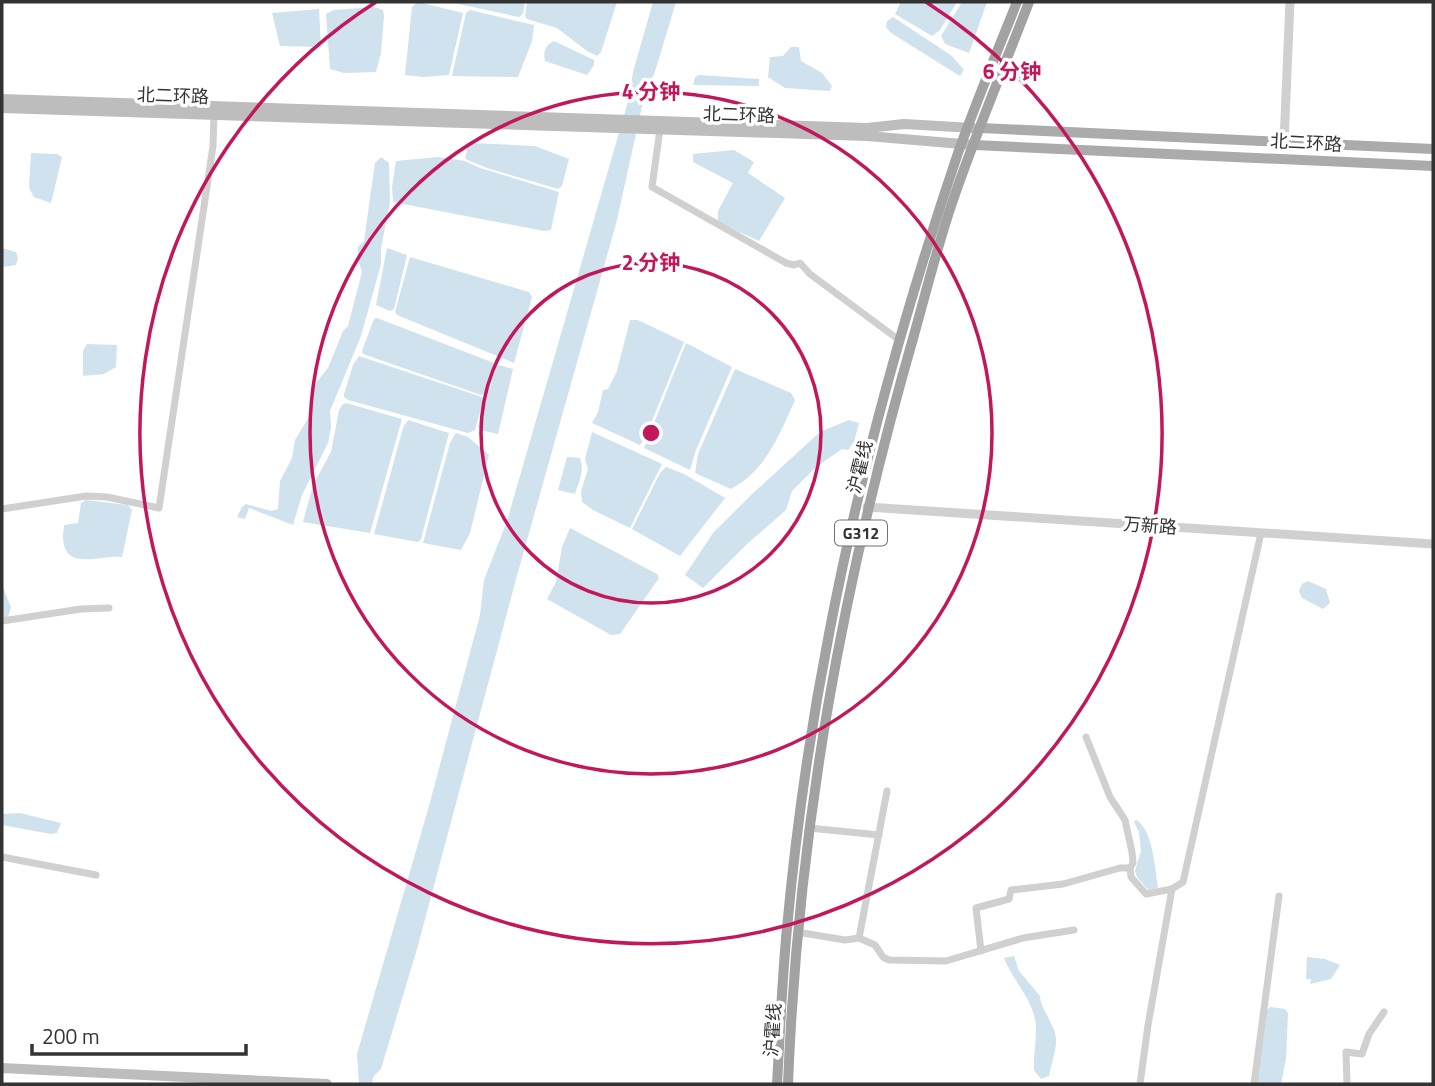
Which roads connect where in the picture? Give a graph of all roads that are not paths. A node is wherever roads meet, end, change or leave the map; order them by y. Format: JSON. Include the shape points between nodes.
{"nodes":[{"id":1,"x":1017,"y":2,"type":"edge"},
{"id":2,"x":1029,"y":2,"type":"edge"},
{"id":3,"x":1290,"y":2,"type":"edge"},
{"id":4,"x":2,"y":99,"type":"edge"},
{"id":5,"x":2,"y":108,"type":"edge"},
{"id":6,"x":214,"y":114,"type":"junction"},
{"id":7,"x":606,"y":123,"type":"junction"},
{"id":8,"x":657,"y":126,"type":"junction"},
{"id":9,"x":968,"y":128,"type":"junction"},
{"id":10,"x":981,"y":128,"type":"junction"},
{"id":11,"x":1284,"y":142,"type":"junction"},
{"id":12,"x":961,"y":144,"type":"junction"},
{"id":13,"x":974,"y":145,"type":"junction"},
{"id":14,"x":1433,"y":149,"type":"edge"},
{"id":15,"x":1283,"y":160,"type":"junction"},
{"id":16,"x":1433,"y":166,"type":"edge"},
{"id":17,"x":899,"y":340,"type":"junction"},
{"id":18,"x":867,"y":508,"type":"junction"},
{"id":19,"x":2,"y":509,"type":"edge"},
{"id":20,"x":1261,"y":533,"type":"junction"},
{"id":21,"x":1433,"y":544,"type":"edge"},
{"id":22,"x":109,"y":608,"type":"dead end"},
{"id":23,"x":2,"y":621,"type":"edge"},
{"id":24,"x":1086,"y":737,"type":"dead end"},
{"id":25,"x":887,"y":791,"type":"dead end"},
{"id":26,"x":809,"y":828,"type":"junction"},
{"id":27,"x":879,"y":835,"type":"junction"},
{"id":28,"x":2,"y":857,"type":"edge"},
{"id":29,"x":1130,"y":868,"type":"junction"},
{"id":30,"x":96,"y":875,"type":"dead end"},
{"id":31,"x":1172,"y":889,"type":"junction"},
{"id":32,"x":1279,"y":896,"type":"dead end"},
{"id":33,"x":792,"y":930,"type":"junction"},
{"id":34,"x":1074,"y":930,"type":"dead end"},
{"id":35,"x":859,"y":939,"type":"junction"},
{"id":36,"x":981,"y":951,"type":"junction"},
{"id":37,"x":1384,"y":1012,"type":"dead end"},
{"id":38,"x":2,"y":1068,"type":"edge"},
{"id":39,"x":327,"y":1084,"type":"edge"},
{"id":40,"x":776,"y":1084,"type":"edge"},
{"id":41,"x":788,"y":1084,"type":"edge"},
{"id":42,"x":1140,"y":1084,"type":"edge"},
{"id":43,"x":1254,"y":1084,"type":"edge"},
{"id":44,"x":1347,"y":1084,"type":"edge"}],
"edges":[{"from":1,"to":9,"type":"highway","name":"沪霍线","number":"G312"},
{"from":2,"to":10,"type":"highway","name":"沪霍线","number":"G312"},
{"from":3,"to":11,"type":"street"},
{"from":4,"to":7,"type":"main road","name":"北二环路"},
{"from":5,"to":6,"type":"main road","name":"北二环路"},
{"from":6,"to":7,"type":"main road","name":"北二环路"},
{"from":6,"to":19,"type":"street","via":[[159,508],[86,496]]},
{"from":7,"to":8,"type":"main road","name":"北二环路"},
{"from":8,"to":9,"type":"main road","name":"北二环路","via":[[867,128],[904,124]]},
{"from":8,"to":12,"type":"main road","name":"北二环路"},
{"from":8,"to":17,"type":"street","via":[[652,187],[786,263],[800,263]]},
{"from":9,"to":10,"type":"main road","name":"北二环路"},
{"from":9,"to":12,"type":"highway","name":"沪霍线","number":"G312"},
{"from":10,"to":11,"type":"main road","name":"北二环路"},
{"from":10,"to":13,"type":"highway","name":"沪霍线","number":"G312"},
{"from":11,"to":14,"type":"main road","name":"北二环路"},
{"from":11,"to":15,"type":"main road"},
{"from":12,"to":13,"type":"main road","name":"北二环路"},
{"from":12,"to":17,"type":"highway","name":"沪霍线","number":"G312"},
{"from":13,"to":15,"type":"main road","name":"北二环路"},
{"from":13,"to":18,"type":"highway","name":"沪霍线","number":"G312","via":[[950,208]]},
{"from":15,"to":16,"type":"main road","name":"北二环路"},
{"from":17,"to":33,"type":"highway","name":"沪霍线","number":"G312","via":[[828,637],[809,750]]},
{"from":18,"to":20,"type":"street","name":"万新路"},
{"from":18,"to":26,"type":"highway","name":"沪霍线","number":"G312","via":[[839,639]]},
{"from":20,"to":21,"type":"street","name":"万新路"},
{"from":20,"to":31,"type":"street","via":[[1183,882]]},
{"from":22,"to":23,"type":"street"},
{"from":24,"to":29,"type":"street","via":[[1110,797],[1125,820],[1132,852]]},
{"from":25,"to":27,"type":"street"},
{"from":26,"to":27,"type":"street"},
{"from":26,"to":33,"type":"highway","name":"沪霍线","number":"G312"},
{"from":27,"to":35,"type":"street"},
{"from":28,"to":30,"type":"street"},
{"from":29,"to":31,"type":"street","via":[[1131,877],[1146,894]]},
{"from":29,"to":36,"type":"street","via":[[1063,884],[1011,890],[1009,899],[976,908]]},
{"from":31,"to":42,"type":"street"},
{"from":32,"to":43,"type":"street"},
{"from":33,"to":35,"type":"street"},
{"from":33,"to":40,"type":"highway","name":"沪霍线","number":"G312"},
{"from":33,"to":41,"type":"highway","name":"沪霍线","number":"G312"},
{"from":34,"to":36,"type":"street"},
{"from":35,"to":36,"type":"street","via":[[889,960],[946,961]]},
{"from":37,"to":44,"type":"street","via":[[1362,1054],[1346,1052]]},
{"from":38,"to":39,"type":"main road"}]}
